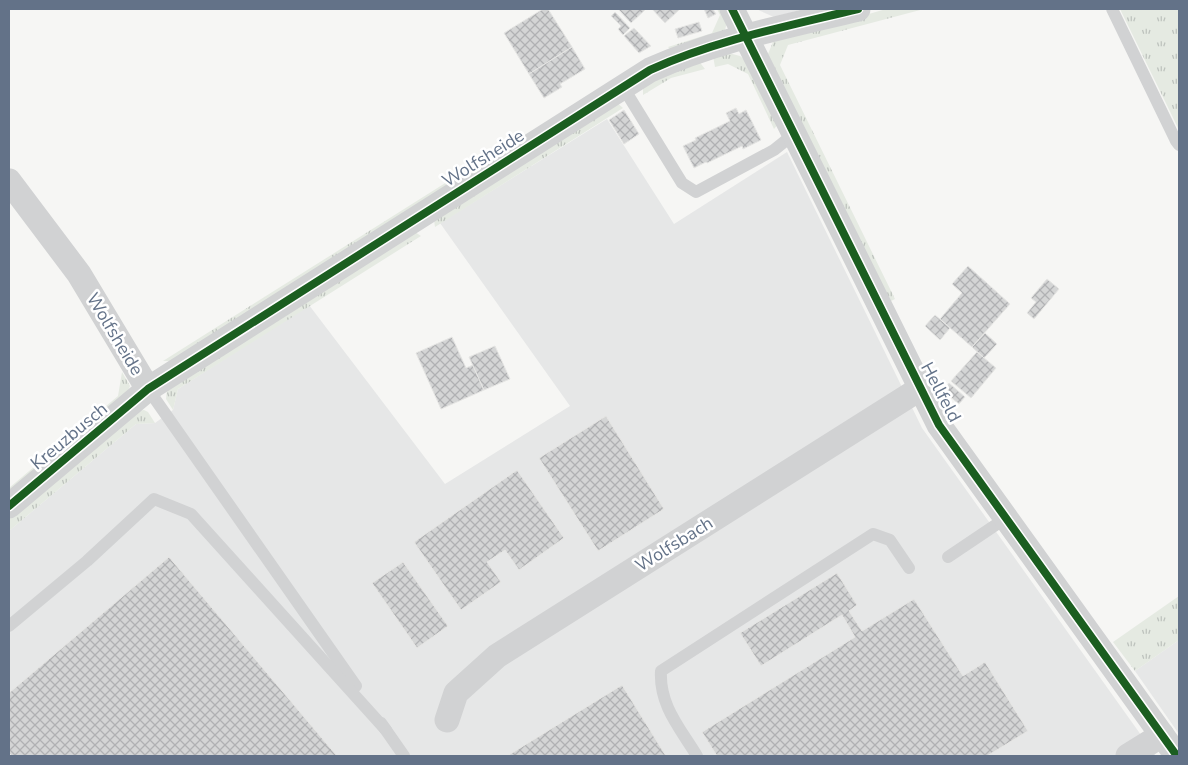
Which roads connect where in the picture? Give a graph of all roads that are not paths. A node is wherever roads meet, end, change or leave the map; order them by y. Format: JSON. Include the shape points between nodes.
{"nodes":[{"id":1,"x":732,"y":9,"type":"edge"},
{"id":2,"x":858,"y":9,"type":"edge"},
{"id":3,"x":1112,"y":9,"type":"edge"},
{"id":4,"x":744,"y":36,"type":"junction"},
{"id":5,"x":622,"y":87,"type":"junction"},
{"id":6,"x":794,"y":134,"type":"junction"},
{"id":7,"x":1179,"y":145,"type":"edge"},
{"id":8,"x":9,"y":181,"type":"edge"},
{"id":9,"x":921,"y":388,"type":"junction"},
{"id":10,"x":148,"y":389,"type":"junction"},
{"id":11,"x":9,"y":506,"type":"edge"},
{"id":12,"x":1006,"y":518,"type":"junction"},
{"id":13,"x":948,"y":557,"type":"dead end"},
{"id":14,"x":908,"y":568,"type":"dead end"},
{"id":15,"x":9,"y":626,"type":"edge"},
{"id":16,"x":447,"y":720,"type":"dead end"},
{"id":17,"x":386,"y":730,"type":"junction"},
{"id":18,"x":1162,"y":735,"type":"junction"},
{"id":19,"x":404,"y":756,"type":"edge"},
{"id":20,"x":697,"y":756,"type":"edge"},
{"id":21,"x":1128,"y":756,"type":"edge"},
{"id":22,"x":1177,"y":756,"type":"edge"}],
"edges":[{"from":1,"to":4,"type":"street","name":"Hellfeld"},
{"from":2,"to":4,"type":"street","name":"Wolfsheide"},
{"from":3,"to":7,"type":"lane"},
{"from":4,"to":5,"type":"street","name":"Wolfsheide","via":[[672,60]]},
{"from":4,"to":6,"type":"street","name":"Hellfeld"},
{"from":5,"to":6,"type":"lane","via":[[682,183],[696,192],[774,150]]},
{"from":5,"to":10,"type":"street","name":"Wolfsheide"},
{"from":6,"to":9,"type":"street","name":"Hellfeld"},
{"from":8,"to":10,"type":"street","name":"Wolfsheide","via":[[79,274]]},
{"from":9,"to":12,"type":"street","name":"Hellfeld","via":[[939,425]]},
{"from":9,"to":16,"type":"street","name":"Wolfsbach","via":[[497,656],[456,694]]},
{"from":10,"to":11,"type":"street","name":"Kreuzbusch"},
{"from":10,"to":17,"type":"lane"},
{"from":12,"to":13,"type":"lane"},
{"from":12,"to":18,"type":"street","name":"Hellfeld"},
{"from":14,"to":20,"type":"lane","via":[[890,540],[873,534],[661,671],[660,685],[665,705]]},
{"from":15,"to":17,"type":"lane","via":[[154,499],[191,514]]},
{"from":17,"to":19,"type":"lane"},
{"from":18,"to":21,"type":"street"},
{"from":18,"to":22,"type":"street","name":"Hellfeld"}]}
